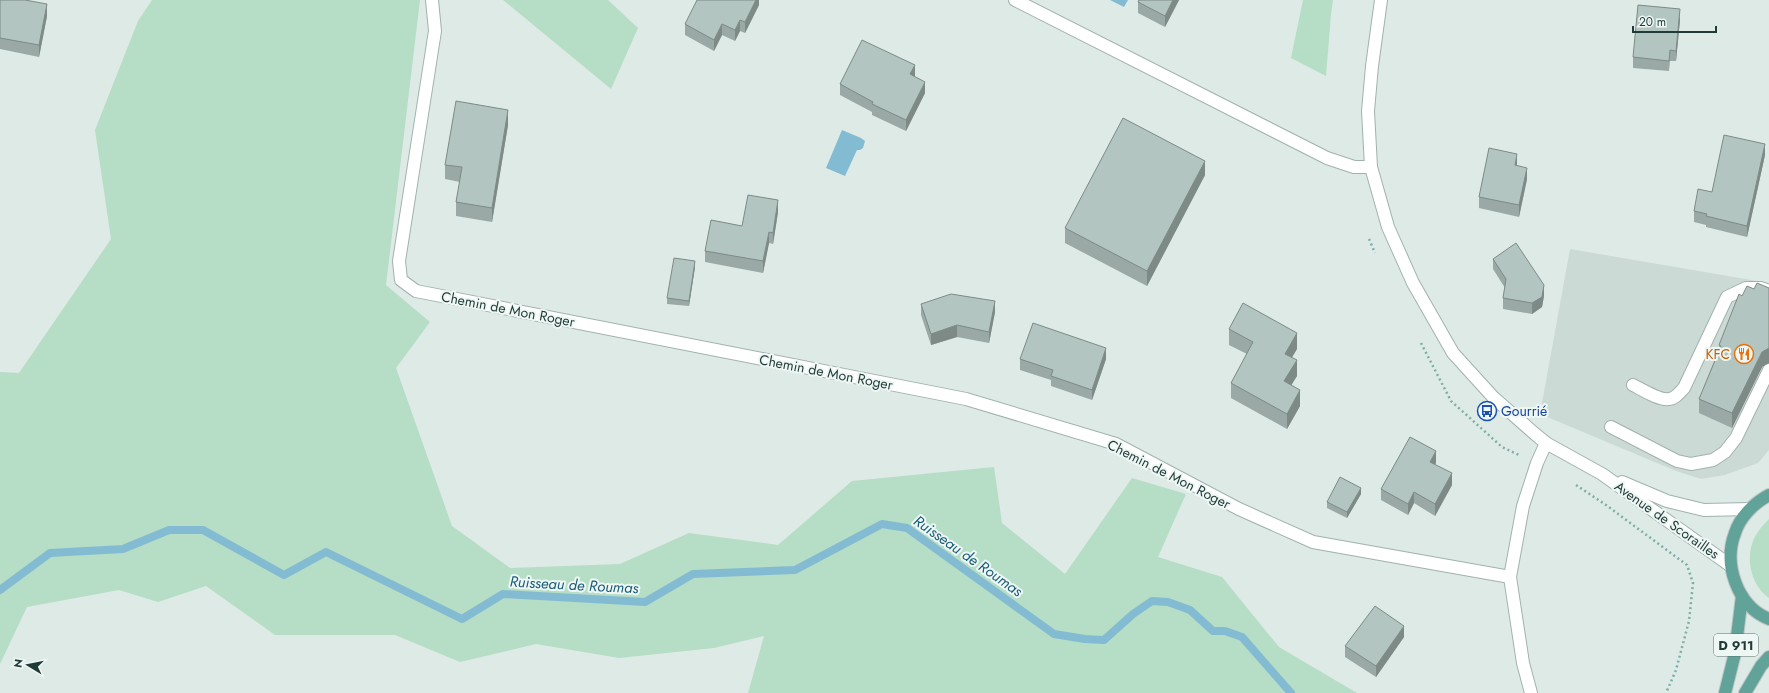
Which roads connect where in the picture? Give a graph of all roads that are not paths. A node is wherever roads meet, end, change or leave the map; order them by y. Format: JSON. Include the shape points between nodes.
{"nodes":[{"id":1,"x":432,"y":0,"type":"edge"},
{"id":2,"x":1015,"y":0,"type":"edge"},
{"id":3,"x":1381,"y":0,"type":"edge"},
{"id":4,"x":1371,"y":167,"type":"junction"},
{"id":5,"x":1769,"y":291,"type":"edge"},
{"id":6,"x":1769,"y":370,"type":"edge"},
{"id":7,"x":1633,"y":385,"type":"dead end"},
{"id":8,"x":1611,"y":426,"type":"dead end"},
{"id":9,"x":1546,"y":443,"type":"junction"},
{"id":10,"x":1602,"y":474,"type":"junction"},
{"id":11,"x":1769,"y":495,"type":"edge"},
{"id":12,"x":1750,"y":509,"type":"junction"},
{"id":13,"x":1731,"y":566,"type":"junction"},
{"id":14,"x":1510,"y":577,"type":"junction"},
{"id":15,"x":1742,"y":596,"type":"junction"},
{"id":16,"x":1769,"y":619,"type":"edge"},
{"id":17,"x":1769,"y":657,"type":"edge"},
{"id":18,"x":1531,"y":693,"type":"edge"},
{"id":19,"x":1725,"y":693,"type":"edge"},
{"id":20,"x":1745,"y":693,"type":"edge"}],
"edges":[{"from":1,"to":14,"type":"street","name":"Chemin de Mon Roger","via":[[435,31],[399,261],[401,280],[416,291],[966,400],[1116,444],[1239,509],[1313,542]]},
{"from":2,"to":4,"type":"street","via":[[1326,158],[1354,167]]},
{"from":3,"to":4,"type":"street","name":"Avenue de Scorailles","via":[[1368,111]]},
{"from":4,"to":9,"type":"street","name":"Avenue de Scorailles","via":[[1394,241],[1413,283],[1453,353],[1493,397]]},
{"from":5,"to":7,"type":"street","via":[[1746,288],[1727,297],[1684,388],[1676,396],[1668,400]]},
{"from":6,"to":8,"type":"street","via":[[1736,438],[1713,460],[1691,464],[1677,461]]},
{"from":9,"to":10,"type":"street","name":"Avenue de Scorailles"},
{"from":9,"to":14,"type":"street","via":[[1524,506]]},
{"from":10,"to":12,"type":"street","name":"Avenue de Scorailles","via":[[1667,501],[1704,510]]},
{"from":10,"to":13,"type":"street","name":"Avenue de Scorailles"},
{"from":11,"to":12,"type":"main road"},
{"from":12,"to":13,"type":"main road","via":[[1735,531],[1731,546]]},
{"from":13,"to":15,"type":"main road"},
{"from":14,"to":18,"type":"street","via":[[1523,663]]},
{"from":15,"to":16,"type":"main road","via":[[1753,608]]},
{"from":15,"to":19,"type":"main road","number":"D 911","via":[[1735,653]]},
{"from":17,"to":20,"type":"main road","number":"D 911"}]}
